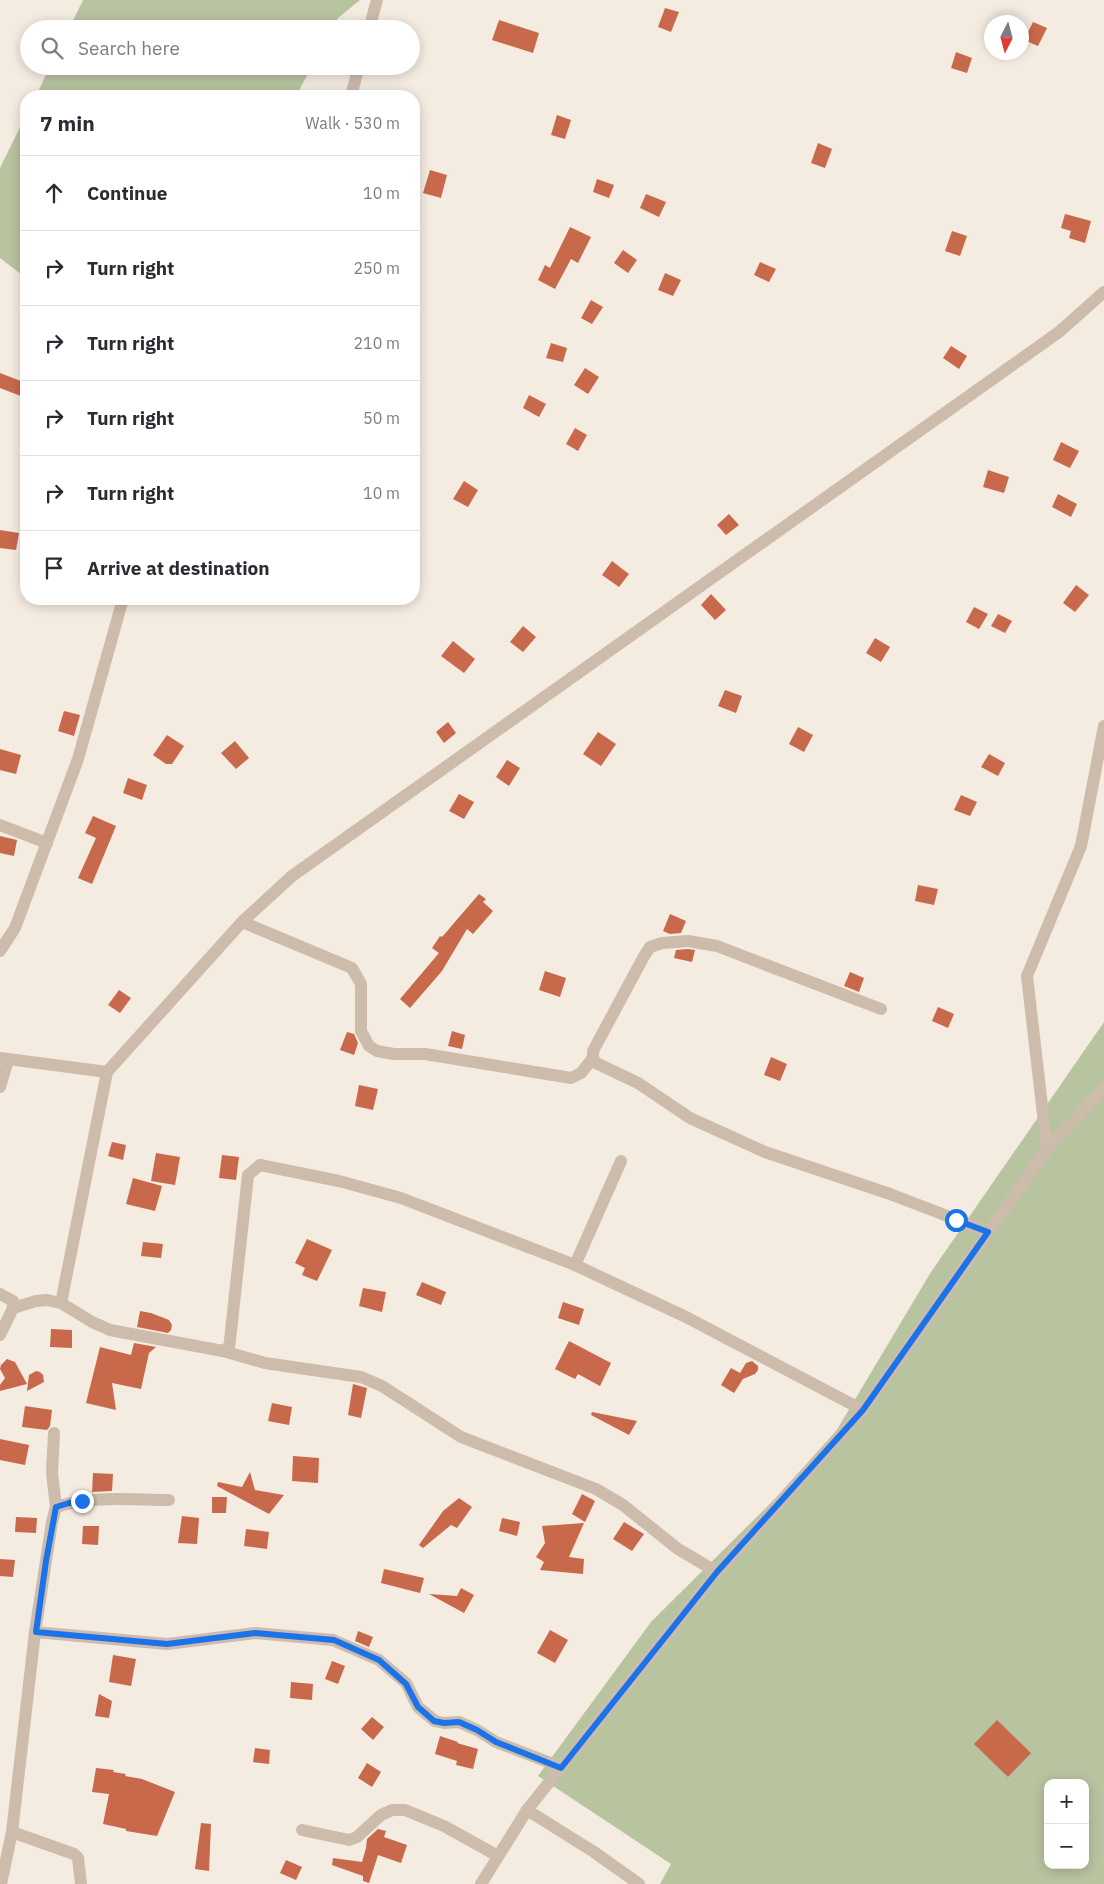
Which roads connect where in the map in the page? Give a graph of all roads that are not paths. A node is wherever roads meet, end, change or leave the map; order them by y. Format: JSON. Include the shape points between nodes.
{"nodes":[{"id":1,"x":377,"y":0,"type":"edge"},
{"id":2,"x":372,"y":20,"type":"edge"},
{"id":3,"x":357,"y":75,"type":"edge"},
{"id":4,"x":353,"y":90,"type":"edge"},
{"id":5,"x":1104,"y":292,"type":"edge"},
{"id":6,"x":121,"y":605,"type":"edge"},
{"id":7,"x":1104,"y":726,"type":"edge"},
{"id":8,"x":0,"y":824,"type":"edge"},
{"id":9,"x":47,"y":843,"type":"junction"},
{"id":10,"x":242,"y":922,"type":"junction"},
{"id":11,"x":0,"y":951,"type":"edge"},
{"id":12,"x":881,"y":1009,"type":"dead end"},
{"id":13,"x":593,"y":1058,"type":"junction"},
{"id":14,"x":4,"y":1059,"type":"edge"},
{"id":15,"x":107,"y":1072,"type":"junction"},
{"id":16,"x":0,"y":1087,"type":"edge"},
{"id":17,"x":1104,"y":1088,"type":"edge"},
{"id":18,"x":1047,"y":1149,"type":"junction"},
{"id":19,"x":620,"y":1161,"type":"dead end"},
{"id":20,"x":988,"y":1232,"type":"junction"},
{"id":21,"x":575,"y":1265,"type":"junction"},
{"id":22,"x":0,"y":1294,"type":"edge"},
{"id":23,"x":61,"y":1303,"type":"junction"},
{"id":24,"x":13,"y":1308,"type":"junction"},
{"id":25,"x":0,"y":1335,"type":"edge"},
{"id":26,"x":223,"y":1351,"type":"junction"},
{"id":27,"x":863,"y":1410,"type":"junction"},
{"id":28,"x":54,"y":1432,"type":"dead end"},
{"id":29,"x":169,"y":1500,"type":"dead end"},
{"id":30,"x":56,"y":1507,"type":"junction"},
{"id":31,"x":717,"y":1572,"type":"junction"},
{"id":32,"x":36,"y":1632,"type":"junction"},
{"id":33,"x":561,"y":1768,"type":"junction"},
{"id":34,"x":527,"y":1810,"type":"junction"},
{"id":35,"x":302,"y":1830,"type":"dead end"},
{"id":36,"x":12,"y":1832,"type":"junction"},
{"id":37,"x":498,"y":1856,"type":"junction"},
{"id":38,"x":1,"y":1884,"type":"edge"},
{"id":39,"x":81,"y":1884,"type":"edge"},
{"id":40,"x":481,"y":1884,"type":"edge"},
{"id":41,"x":639,"y":1884,"type":"edge"}],
"edges":[{"from":1,"to":2,"type":"street"},
{"from":3,"to":4,"type":"street"},
{"from":5,"to":10,"type":"street","via":[[1051,338],[292,876]]},
{"from":6,"to":9,"type":"street","via":[[78,759]]},
{"from":7,"to":18,"type":"street","via":[[1082,846],[1027,976]]},
{"from":8,"to":9,"type":"street"},
{"from":9,"to":11,"type":"street","via":[[15,928]]},
{"from":10,"to":13,"type":"street","via":[[352,968],[361,984],[361,1031],[369,1046],[377,1051],[424,1054],[571,1078],[581,1073]]},
{"from":10,"to":15,"type":"street"},
{"from":12,"to":13,"type":"street","via":[[717,946],[688,941],[662,942],[650,947],[643,958],[593,1051]]},
{"from":13,"to":20,"type":"street","via":[[596,1063],[638,1084],[690,1118],[765,1152],[890,1194]]},
{"from":14,"to":15,"type":"street"},
{"from":14,"to":16,"type":"street"},
{"from":15,"to":23,"type":"street"},
{"from":17,"to":18,"type":"street"},
{"from":18,"to":20,"type":"street"},
{"from":19,"to":21,"type":"street"},
{"from":20,"to":27,"type":"street"},
{"from":21,"to":26,"type":"street","via":[[401,1198],[260,1165],[248,1175],[230,1340]]},
{"from":21,"to":27,"type":"street","via":[[686,1317]]},
{"from":22,"to":24,"type":"street","via":[[13,1301]]},
{"from":23,"to":24,"type":"street","via":[[36,1301]]},
{"from":23,"to":26,"type":"street","via":[[110,1330]]},
{"from":24,"to":25,"type":"street"},
{"from":26,"to":31,"type":"street","via":[[265,1363],[361,1377],[382,1386],[461,1437],[596,1489],[623,1505],[678,1549]]},
{"from":27,"to":31,"type":"street"},
{"from":28,"to":30,"type":"street","via":[[52,1472]]},
{"from":29,"to":30,"type":"street","via":[[95,1500]]},
{"from":30,"to":32,"type":"street"},
{"from":31,"to":33,"type":"street"},
{"from":32,"to":33,"type":"street","via":[[167,1644],[255,1633],[334,1640],[379,1660],[406,1684],[418,1707],[434,1721],[459,1722],[496,1742]]},
{"from":32,"to":36,"type":"street"},
{"from":33,"to":34,"type":"street"},
{"from":34,"to":37,"type":"street"},
{"from":34,"to":41,"type":"street"},
{"from":35,"to":37,"type":"street","via":[[349,1840],[381,1814],[405,1810],[444,1826]]},
{"from":36,"to":38,"type":"street"},
{"from":36,"to":39,"type":"street","via":[[74,1854],[78,1858]]},
{"from":37,"to":40,"type":"street"}]}
